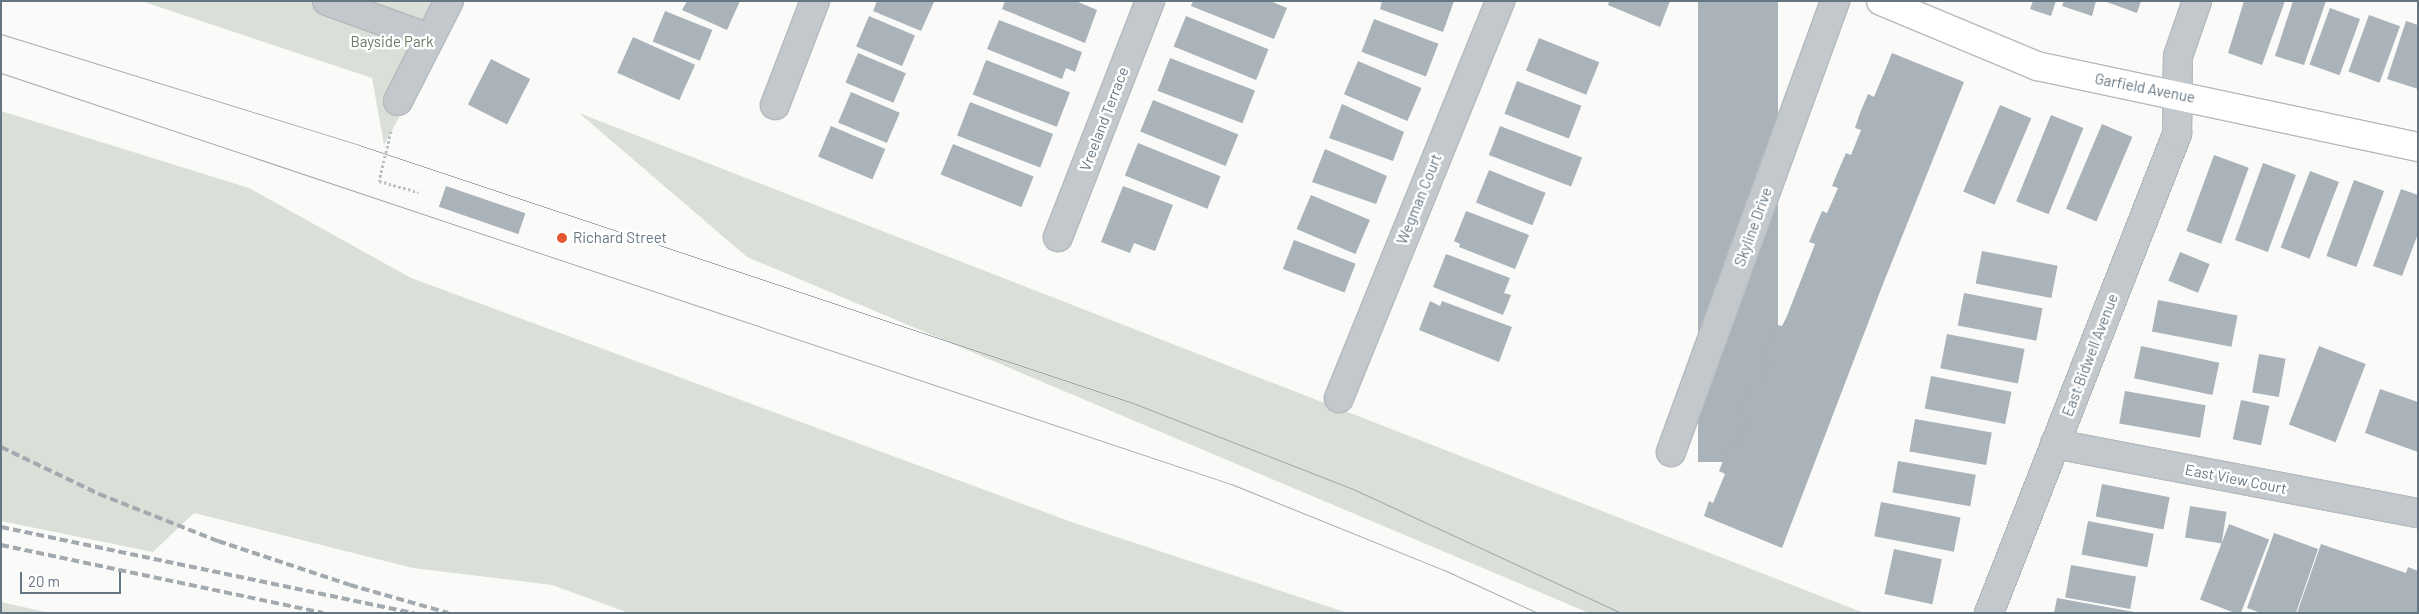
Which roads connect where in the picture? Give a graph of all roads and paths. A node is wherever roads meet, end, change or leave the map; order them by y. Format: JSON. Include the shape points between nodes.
{"nodes":[{"id":1,"x":327,"y":1,"type":"edge"},
{"id":2,"x":815,"y":1,"type":"edge"},
{"id":3,"x":1150,"y":1,"type":"edge"},
{"id":4,"x":1500,"y":1,"type":"edge"},
{"id":5,"x":1835,"y":1,"type":"edge"},
{"id":6,"x":1881,"y":1,"type":"edge"},
{"id":7,"x":2198,"y":1,"type":"edge"},
{"id":8,"x":438,"y":5,"type":"edge"},
{"id":9,"x":429,"y":38,"type":"junction"},
{"id":10,"x":2178,"y":95,"type":"junction"},
{"id":11,"x":398,"y":101,"type":"joint"},
{"id":12,"x":775,"y":105,"type":"dead end"},
{"id":13,"x":2418,"y":146,"type":"edge"},
{"id":14,"x":418,"y":192,"type":"dead end"},
{"id":15,"x":1058,"y":237,"type":"dead end"},
{"id":16,"x":1339,"y":398,"type":"dead end"},
{"id":17,"x":2055,"y":444,"type":"junction"},
{"id":18,"x":1671,"y":452,"type":"dead end"},
{"id":19,"x":2418,"y":513,"type":"edge"},
{"id":20,"x":1989,"y":613,"type":"edge"}],
"edges":[{"from":1,"to":9,"type":"street"},
{"from":2,"to":12,"type":"street"},
{"from":3,"to":15,"type":"street","name":"Vreeland Terrace"},
{"from":4,"to":16,"type":"street","name":"Wegman Court"},
{"from":5,"to":18,"type":"street","name":"Skyline Drive"},
{"from":6,"to":10,"type":"main road","name":"Garfield Avenue","via":[[2037,66]]},
{"from":7,"to":10,"type":"street","name":"East Bidwell Avenue","via":[[2178,56]]},
{"from":8,"to":9,"type":"street"},
{"from":9,"to":11,"type":"street"},
{"from":10,"to":13,"type":"main road","name":"Garfield Avenue"},
{"from":10,"to":17,"type":"street","name":"East Bidwell Avenue","via":[[2177,134]]},
{"from":11,"to":14,"type":"path","via":[[379,181]]},
{"from":17,"to":19,"type":"street","name":"East View Court"},
{"from":17,"to":20,"type":"street","name":"East Bidwell Avenue"}]}
